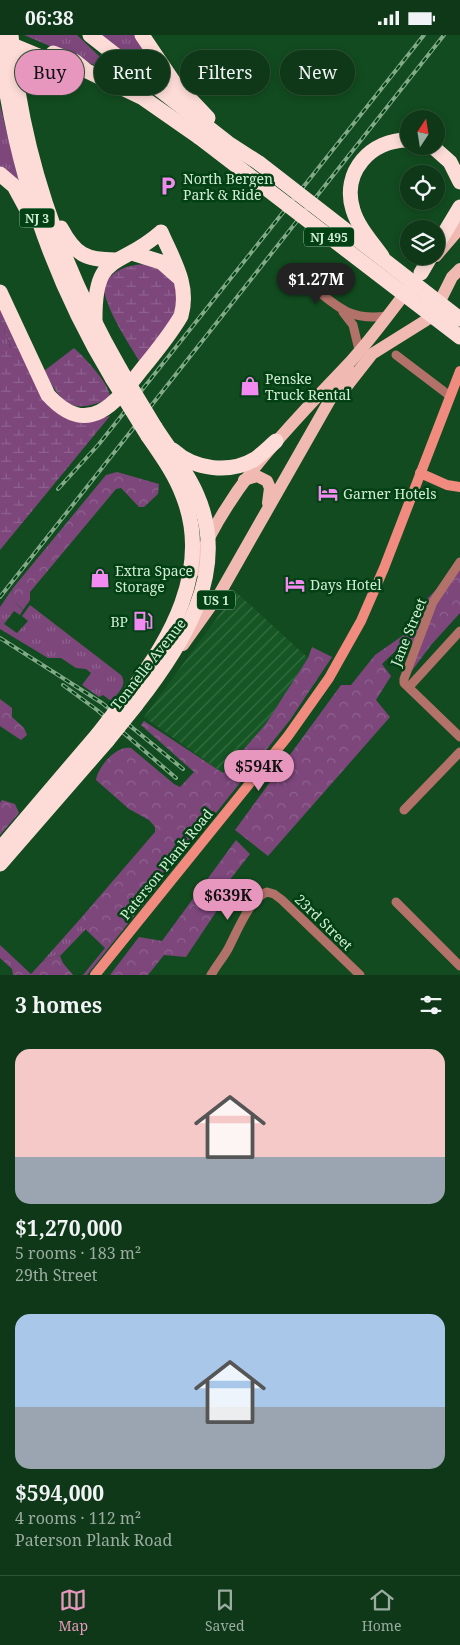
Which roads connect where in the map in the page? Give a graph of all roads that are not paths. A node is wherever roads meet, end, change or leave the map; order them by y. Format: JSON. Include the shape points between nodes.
{"nodes":[{"id":1,"x":10,"y":35,"type":"edge"},
{"id":2,"x":90,"y":35,"type":"edge"},
{"id":3,"x":142,"y":35,"type":"edge"},
{"id":4,"x":0,"y":40,"type":"edge"},
{"id":5,"x":0,"y":47,"type":"edge"},
{"id":6,"x":25,"y":50,"type":"edge"},
{"id":7,"x":34,"y":50,"type":"edge"},
{"id":8,"x":15,"y":51,"type":"edge"},
{"id":9,"x":84,"y":72,"type":"edge"},
{"id":10,"x":189,"y":115,"type":"junction"},
{"id":11,"x":400,"y":141,"type":"edge"},
{"id":12,"x":442,"y":155,"type":"edge"},
{"id":13,"x":0,"y":174,"type":"edge"},
{"id":14,"x":460,"y":182,"type":"edge"},
{"id":15,"x":41,"y":191,"type":"junction"},
{"id":16,"x":460,"y":207,"type":"edge"},
{"id":17,"x":460,"y":228,"type":"edge"},
{"id":18,"x":445,"y":232,"type":"edge"},
{"id":19,"x":159,"y":234,"type":"junction"},
{"id":20,"x":445,"y":246,"type":"edge"},
{"id":21,"x":47,"y":248,"type":"junction"},
{"id":22,"x":132,"y":253,"type":"junction"},
{"id":23,"x":156,"y":259,"type":"junction"},
{"id":24,"x":115,"y":260,"type":"junction"},
{"id":25,"x":387,"y":263,"type":"junction"},
{"id":26,"x":426,"y":265,"type":"edge"},
{"id":27,"x":428,"y":265,"type":"edge"},
{"id":28,"x":460,"y":269,"type":"edge"},
{"id":29,"x":421,"y":273,"type":"junction"},
{"id":30,"x":308,"y":283,"type":"dead end"},
{"id":31,"x":183,"y":284,"type":"junction"},
{"id":32,"x":0,"y":293,"type":"edge"},
{"id":33,"x":339,"y":308,"type":"junction"},
{"id":34,"x":387,"y":316,"type":"junction"},
{"id":35,"x":460,"y":319,"type":"edge"},
{"id":36,"x":95,"y":322,"type":"junction"},
{"id":37,"x":460,"y":337,"type":"edge"},
{"id":38,"x":356,"y":355,"type":"junction"},
{"id":39,"x":396,"y":355,"type":"dead end"},
{"id":40,"x":460,"y":371,"type":"edge"},
{"id":41,"x":116,"y":373,"type":"junction"},
{"id":42,"x":450,"y":396,"type":"junction"},
{"id":43,"x":324,"y":411,"type":"junction"},
{"id":44,"x":155,"y":434,"type":"junction"},
{"id":45,"x":276,"y":441,"type":"junction"},
{"id":46,"x":420,"y":473,"type":"junction"},
{"id":47,"x":244,"y":480,"type":"junction"},
{"id":48,"x":459,"y":489,"type":"edge"},
{"id":49,"x":267,"y":508,"type":"junction"},
{"id":50,"x":208,"y":537,"type":"junction"},
{"id":51,"x":460,"y":562,"type":"edge"},
{"id":52,"x":190,"y":580,"type":"junction"},
{"id":53,"x":460,"y":631,"type":"edge"},
{"id":54,"x":164,"y":669,"type":"junction"},
{"id":55,"x":408,"y":687,"type":"junction"},
{"id":56,"x":131,"y":702,"type":"junction"},
{"id":57,"x":460,"y":737,"type":"edge"},
{"id":58,"x":460,"y":752,"type":"edge"},
{"id":59,"x":404,"y":810,"type":"dead end"},
{"id":60,"x":33,"y":820,"type":"junction"},
{"id":61,"x":0,"y":849,"type":"edge"},
{"id":62,"x":0,"y":864,"type":"edge"},
{"id":63,"x":396,"y":902,"type":"dead end"},
{"id":64,"x":460,"y":966,"type":"edge"},
{"id":65,"x":95,"y":975,"type":"edge"},
{"id":66,"x":211,"y":975,"type":"edge"},
{"id":67,"x":360,"y":975,"type":"edge"}],
"edges":[{"from":1,"to":7,"type":"highway"},
{"from":1,"to":15,"type":"highway","number":"NJ 3","via":[[18,95]]},
{"from":2,"to":10,"type":"highway","number":"NJ 495"},
{"from":3,"to":10,"type":"highway"},
{"from":4,"to":6,"type":"highway","bridge":true},
{"from":5,"to":8,"type":"highway"},
{"from":5,"to":21,"type":"highway","number":"NJ 3","via":[[18,149]]},
{"from":9,"to":10,"type":"highway","number":"NJ 495"},
{"from":10,"to":25,"type":"highway","number":"NJ 495","bridge":true,"via":[[259,163]]},
{"from":10,"to":37,"type":"highway","number":"NJ 495","bridge":true},
{"from":11,"to":25,"type":"highway","bridge":true,"via":[[373,149],[359,164],[350,185],[351,205],[357,220]]},
{"from":12,"to":14,"type":"highway","via":[[450,162]]},
{"from":13,"to":21,"type":"highway","via":[[17,191]]},
{"from":15,"to":24,"type":"highway","via":[[75,250],[90,258]]},
{"from":15,"to":36,"type":"highway","number":"NJ 3","via":[[62,253]]},
{"from":16,"to":18,"type":"highway"},
{"from":17,"to":20,"type":"main road","name":"Tonnelle Avenue","number":"US 1"},
{"from":19,"to":22,"type":"highway"},
{"from":19,"to":23,"type":"highway","via":[[150,249]]},
{"from":19,"to":31,"type":"highway"},
{"from":21,"to":41,"type":"highway","number":"NJ 3","via":[[85,331]]},
{"from":22,"to":23,"type":"highway"},
{"from":22,"to":24,"type":"highway"},
{"from":23,"to":31,"type":"highway"},
{"from":24,"to":36,"type":"highway","via":[[102,273],[97,285]]},
{"from":25,"to":35,"type":"highway","number":"NJ 495","bridge":true},
{"from":26,"to":29,"type":"highway"},
{"from":27,"to":29,"type":"main road","name":"Tonnelle Avenue","number":"US 1"},
{"from":28,"to":43,"type":"main road","via":[[428,319],[372,354]]},
{"from":29,"to":34,"type":"main road","name":"Tonnelle Avenue","number":"US 1"},
{"from":30,"to":33,"type":"street"},
{"from":31,"to":32,"type":"highway","via":[[185,304],[174,328],[114,403],[103,411],[85,415],[60,408],[48,395]]},
{"from":33,"to":34,"type":"street","via":[[362,318]]},
{"from":33,"to":38,"type":"street","via":[[353,325]]},
{"from":34,"to":38,"type":"main road","name":"Tonnelle Avenue","number":"US 1"},
{"from":36,"to":41,"type":"highway","number":"NJ 3"},
{"from":38,"to":43,"type":"main road","name":"Tonnelle Avenue","number":"US 1"},
{"from":38,"to":45,"type":"main road","name":"Tonnelle Avenue","number":"US 1"},
{"from":39,"to":42,"type":"street"},
{"from":40,"to":42,"type":"main road","name":"Paterson Plank Road"},
{"from":41,"to":44,"type":"highway","number":"NJ 3","bridge":true},
{"from":42,"to":46,"type":"main road","name":"Paterson Plank Road"},
{"from":43,"to":49,"type":"main road","name":"Tonnelle Avenue","number":"US 1"},
{"from":44,"to":45,"type":"highway","via":[[186,460],[215,468],[242,465],[255,459]]},
{"from":44,"to":50,"type":"highway","number":"NJ 3","via":[[197,494]]},
{"from":44,"to":52,"type":"highway","number":"NJ 3","via":[[187,507],[193,544]]},
{"from":45,"to":47,"type":"main road","name":"Tonnelle Avenue","number":"US 1"},
{"from":46,"to":48,"type":"main road"},
{"from":46,"to":65,"type":"main road","name":"Paterson Plank Road","via":[[361,621],[329,678],[288,736]]},
{"from":47,"to":49,"type":"main road","via":[[257,476],[267,481],[270,488]]},
{"from":47,"to":50,"type":"main road","name":"Tonnelle Avenue","number":"US 1"},
{"from":49,"to":54,"type":"main road","name":"Tonnelle Avenue","number":"US 1","via":[[210,609]]},
{"from":50,"to":52,"type":"main road","name":"Tonnelle Avenue","number":"US 1"},
{"from":50,"to":54,"type":"highway","number":"NJ 3","via":[[206,575],[199,602]]},
{"from":51,"to":55,"type":"street","name":"Jane Street","via":[[434,602],[404,679]]},
{"from":52,"to":56,"type":"highway","name":"Tonnelle Avenue","number":"US 1","via":[[177,616]]},
{"from":53,"to":55,"type":"street"},
{"from":54,"to":56,"type":"highway","name":"Tonnelle Avenue","number":"US 1"},
{"from":55,"to":57,"type":"street"},
{"from":56,"to":60,"type":"highway","name":"Tonnelle Avenue","number":"US 1","bridge":true},
{"from":58,"to":59,"type":"street"},
{"from":60,"to":61,"type":"highway","name":"Tonnelle Avenue","number":"US 1"},
{"from":60,"to":62,"type":"highway","name":"Tonnelle Avenue","number":"US 1"},
{"from":63,"to":64,"type":"street"},
{"from":66,"to":67,"type":"street","name":"23rd Street","via":[[238,927],[259,897],[267,892],[282,900]]}]}
